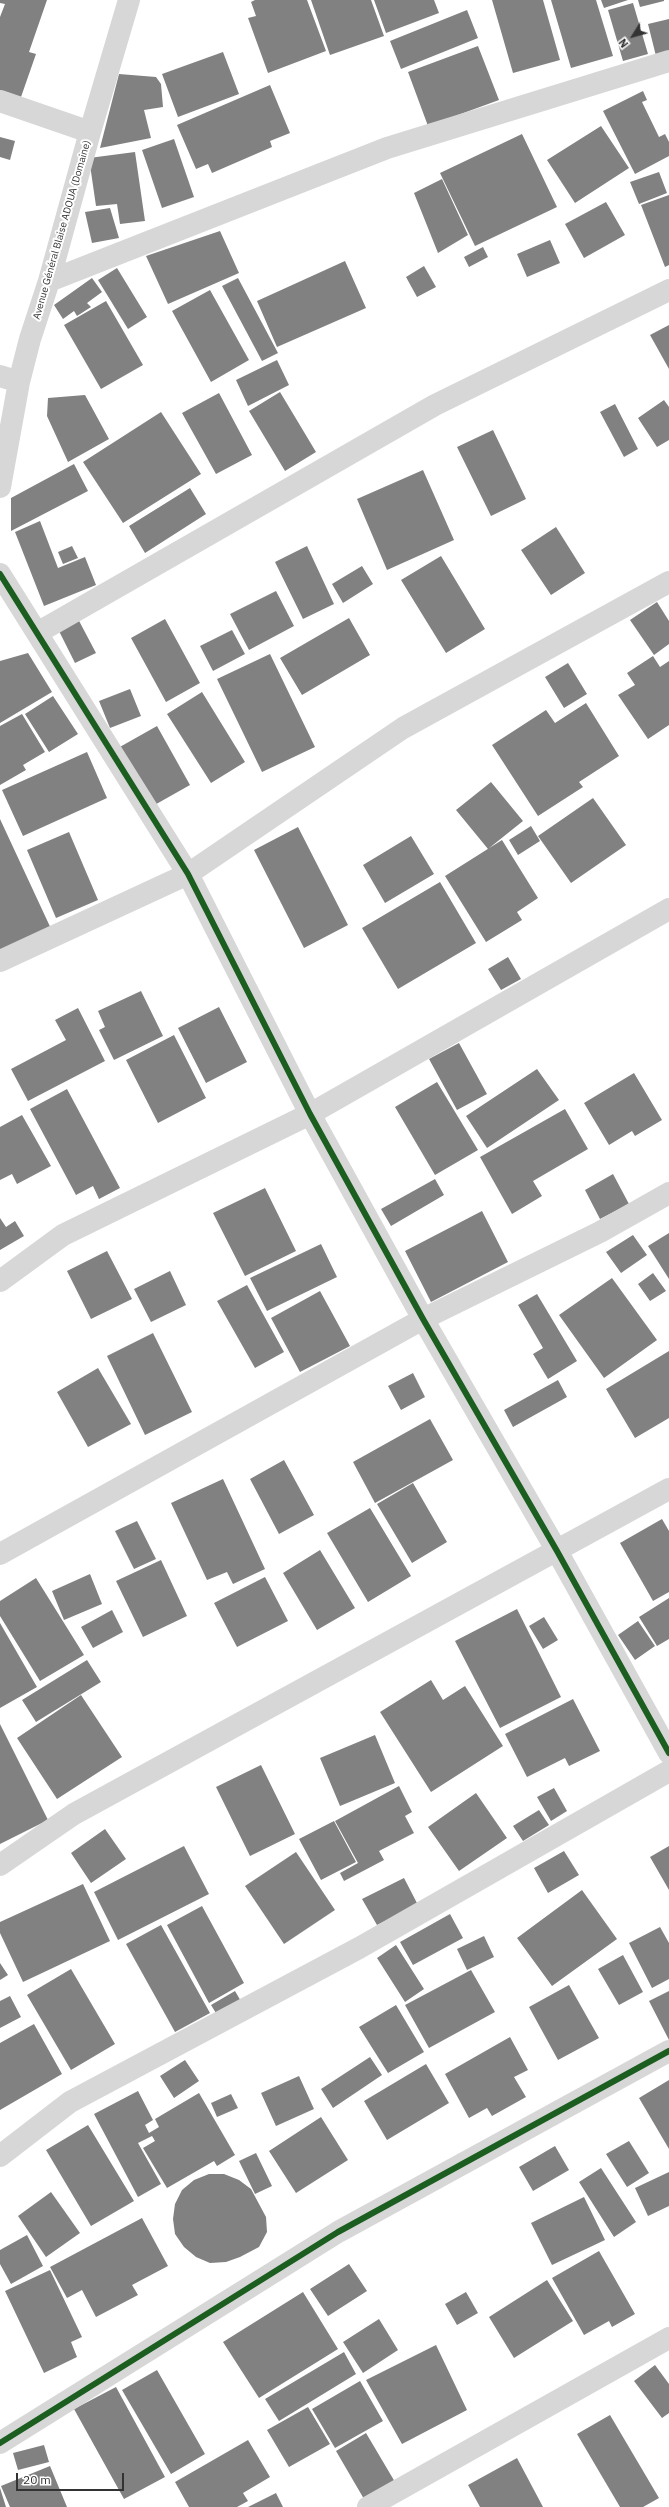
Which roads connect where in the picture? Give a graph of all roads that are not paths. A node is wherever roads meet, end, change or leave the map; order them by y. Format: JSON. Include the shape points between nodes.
{"nodes":[{"id":1,"x":129,"y":0,"type":"edge"},
{"id":2,"x":669,"y":61,"type":"edge"},
{"id":3,"x":0,"y":101,"type":"edge"},
{"id":4,"x":90,"y":132,"type":"junction"},
{"id":5,"x":49,"y":281,"type":"junction"},
{"id":6,"x":669,"y":290,"type":"edge"},
{"id":7,"x":9,"y":379,"type":"edge"},
{"id":8,"x":0,"y":487,"type":"edge"},
{"id":9,"x":0,"y":574,"type":"edge"},
{"id":10,"x":669,"y":582,"type":"edge"},
{"id":11,"x":36,"y":633,"type":"junction"},
{"id":12,"x":188,"y":874,"type":"junction"},
{"id":13,"x":669,"y":909,"type":"edge"},
{"id":14,"x":0,"y":961,"type":"edge"},
{"id":15,"x":310,"y":1114,"type":"junction"},
{"id":16,"x":669,"y":1193,"type":"edge"},
{"id":17,"x":0,"y":1281,"type":"edge"},
{"id":18,"x":423,"y":1319,"type":"junction"},
{"id":19,"x":669,"y":1489,"type":"edge"},
{"id":20,"x":557,"y":1551,"type":"junction"},
{"id":21,"x":0,"y":1554,"type":"edge"},
{"id":22,"x":669,"y":1753,"type":"edge"},
{"id":23,"x":669,"y":1771,"type":"edge"},
{"id":24,"x":0,"y":1865,"type":"edge"},
{"id":25,"x":669,"y":2051,"type":"edge"},
{"id":26,"x":0,"y":2156,"type":"edge"},
{"id":27,"x":669,"y":2338,"type":"edge"},
{"id":28,"x":0,"y":2443,"type":"edge"},
{"id":29,"x":368,"y":2507,"type":"edge"}],
"edges":[{"from":1,"to":4,"type":"street","name":"Avenue Général Blaise ADOUA (Domaine)"},
{"from":2,"to":5,"type":"street","via":[[387,148]]},
{"from":3,"to":4,"type":"street"},
{"from":4,"to":5,"type":"street","name":"Avenue Général Blaise ADOUA (Domaine)"},
{"from":5,"to":7,"type":"street","name":"Avenue Général Blaise ADOUA (Domaine)","via":[[30,339]]},
{"from":6,"to":11,"type":"street","via":[[435,405]]},
{"from":7,"to":8,"type":"street","name":"Avenue Général Blaise ADOUA (Domaine)"},
{"from":9,"to":11,"type":"street"},
{"from":10,"to":12,"type":"street","via":[[403,728]]},
{"from":11,"to":12,"type":"street"},
{"from":12,"to":14,"type":"street"},
{"from":12,"to":15,"type":"street"},
{"from":13,"to":15,"type":"street"},
{"from":15,"to":17,"type":"street","via":[[62,1235]]},
{"from":15,"to":18,"type":"street"},
{"from":16,"to":18,"type":"street","via":[[600,1232]]},
{"from":18,"to":20,"type":"street"},
{"from":18,"to":21,"type":"street"},
{"from":19,"to":20,"type":"street"},
{"from":20,"to":22,"type":"street"},
{"from":20,"to":24,"type":"street","via":[[74,1814]]},
{"from":23,"to":26,"type":"street","via":[[359,1948],[70,2102]]},
{"from":25,"to":28,"type":"street","via":[[338,2232]]},
{"from":27,"to":29,"type":"street"}]}
